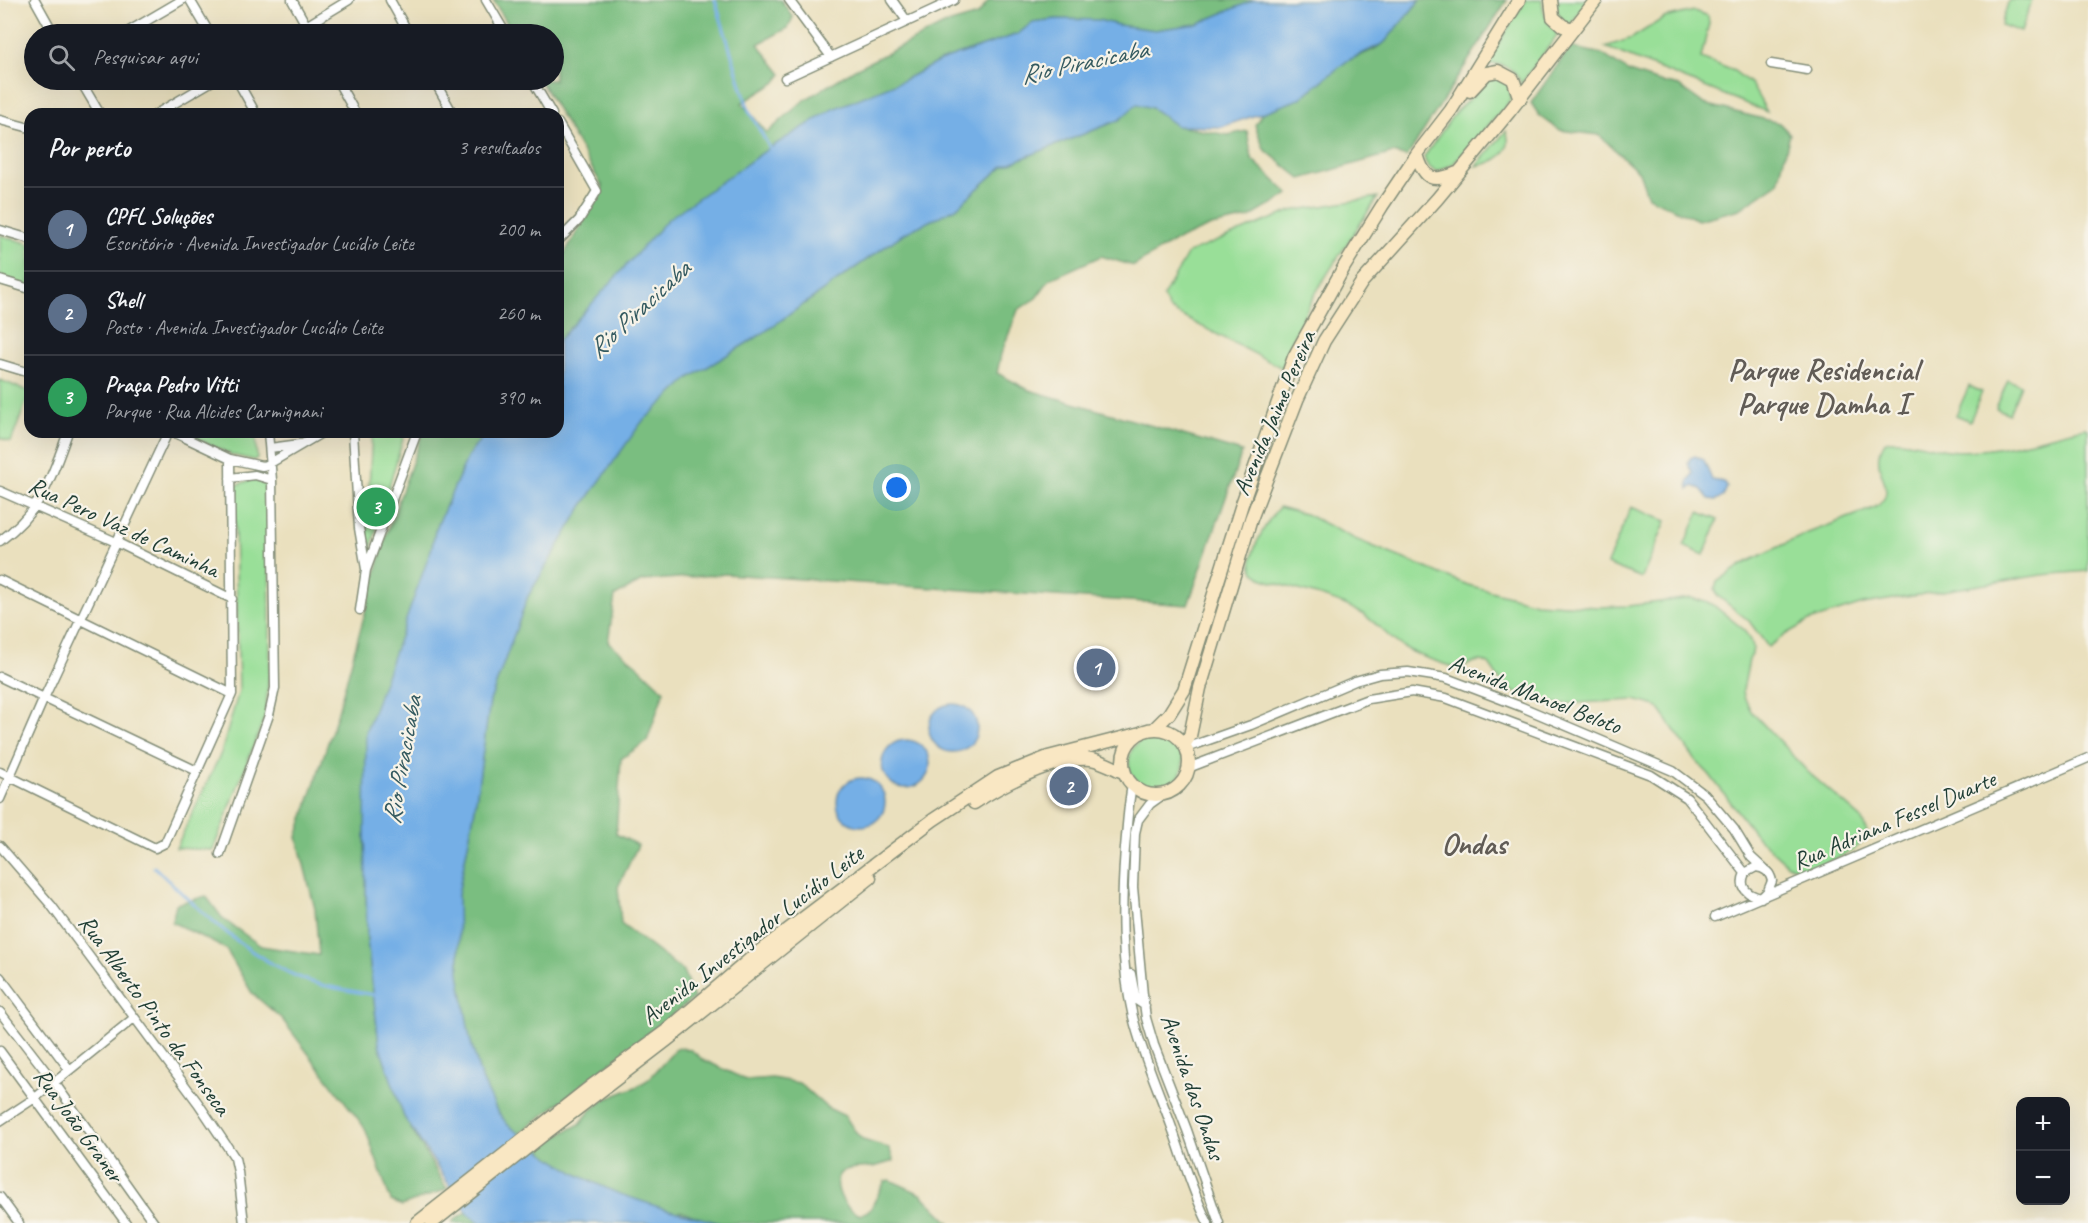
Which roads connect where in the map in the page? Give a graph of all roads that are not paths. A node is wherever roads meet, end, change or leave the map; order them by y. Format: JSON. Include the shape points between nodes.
{"nodes":[{"id":1,"x":35,"y":0,"type":"edge"},
{"id":2,"x":182,"y":0,"type":"edge"},
{"id":3,"x":190,"y":0,"type":"edge"},
{"id":4,"x":292,"y":0,"type":"edge"},
{"id":5,"x":349,"y":0,"type":"edge"},
{"id":6,"x":390,"y":0,"type":"edge"},
{"id":7,"x":486,"y":0,"type":"edge"},
{"id":8,"x":789,"y":0,"type":"edge"},
{"id":9,"x":892,"y":0,"type":"edge"},
{"id":10,"x":954,"y":0,"type":"edge"},
{"id":11,"x":1518,"y":0,"type":"edge"},
{"id":12,"x":1551,"y":0,"type":"edge"},
{"id":13,"x":1596,"y":0,"type":"edge"},
{"id":14,"x":907,"y":21,"type":"junction"},
{"id":15,"x":48,"y":24,"type":"edge"},
{"id":16,"x":141,"y":24,"type":"edge"},
{"id":17,"x":204,"y":24,"type":"edge"},
{"id":18,"x":305,"y":24,"type":"edge"},
{"id":19,"x":318,"y":24,"type":"edge"},
{"id":20,"x":403,"y":24,"type":"edge"},
{"id":21,"x":500,"y":24,"type":"edge"},
{"id":22,"x":1573,"y":29,"type":"junction"},
{"id":23,"x":831,"y":57,"type":"junction"},
{"id":24,"x":1772,"y":63,"type":"dead end"},
{"id":25,"x":1807,"y":70,"type":"dead end"},
{"id":26,"x":785,"y":78,"type":"dead end"},
{"id":27,"x":86,"y":90,"type":"edge"},
{"id":28,"x":197,"y":90,"type":"edge"},
{"id":29,"x":243,"y":90,"type":"edge"},
{"id":30,"x":343,"y":90,"type":"edge"},
{"id":31,"x":440,"y":90,"type":"edge"},
{"id":32,"x":538,"y":90,"type":"edge"},
{"id":33,"x":1520,"y":99,"type":"junction"},
{"id":34,"x":96,"y":108,"type":"edge"},
{"id":35,"x":166,"y":108,"type":"edge"},
{"id":36,"x":253,"y":108,"type":"edge"},
{"id":37,"x":353,"y":108,"type":"edge"},
{"id":38,"x":450,"y":108,"type":"edge"},
{"id":39,"x":548,"y":108,"type":"edge"},
{"id":40,"x":1451,"y":110,"type":"junction"},
{"id":41,"x":0,"y":120,"type":"edge"},
{"id":42,"x":24,"y":126,"type":"edge"},
{"id":43,"x":564,"y":133,"type":"edge"},
{"id":44,"x":1417,"y":154,"type":"junction"},
{"id":45,"x":1459,"y":173,"type":"junction"},
{"id":46,"x":0,"y":230,"type":"edge"},
{"id":47,"x":564,"y":235,"type":"edge"},
{"id":48,"x":24,"y":237,"type":"edge"},
{"id":49,"x":0,"y":280,"type":"edge"},
{"id":50,"x":24,"y":287,"type":"edge"},
{"id":51,"x":0,"y":364,"type":"edge"},
{"id":52,"x":24,"y":371,"type":"edge"},
{"id":53,"x":66,"y":438,"type":"edge"},
{"id":54,"x":165,"y":438,"type":"edge"},
{"id":55,"x":186,"y":438,"type":"edge"},
{"id":56,"x":269,"y":438,"type":"edge"},
{"id":57,"x":313,"y":438,"type":"edge"},
{"id":58,"x":353,"y":438,"type":"edge"},
{"id":59,"x":415,"y":438,"type":"edge"},
{"id":60,"x":307,"y":442,"type":"junction"},
{"id":61,"x":270,"y":448,"type":"junction"},
{"id":62,"x":231,"y":459,"type":"junction"},
{"id":63,"x":271,"y":463,"type":"junction"},
{"id":64,"x":230,"y":478,"type":"junction"},
{"id":65,"x":272,"y":480,"type":"junction"},
{"id":66,"x":0,"y":491,"type":"edge"},
{"id":67,"x":36,"y":508,"type":"junction"},
{"id":68,"x":0,"y":541,"type":"edge"},
{"id":69,"x":116,"y":542,"type":"junction"},
{"id":70,"x":366,"y":570,"type":"junction"},
{"id":71,"x":0,"y":580,"type":"edge"},
{"id":72,"x":232,"y":599,"type":"junction"},
{"id":73,"x":360,"y":610,"type":"dead end"},
{"id":74,"x":81,"y":621,"type":"junction"},
{"id":75,"x":0,"y":677,"type":"edge"},
{"id":76,"x":232,"y":694,"type":"junction"},
{"id":77,"x":44,"y":698,"type":"junction"},
{"id":78,"x":1154,"y":729,"type":"junction"},
{"id":79,"x":1141,"y":733,"type":"junction"},
{"id":80,"x":1185,"y":746,"type":"junction"},
{"id":81,"x":2088,"y":758,"type":"edge"},
{"id":82,"x":1188,"y":768,"type":"junction"},
{"id":83,"x":197,"y":771,"type":"junction"},
{"id":84,"x":0,"y":772,"type":"edge"},
{"id":85,"x":1125,"y":773,"type":"junction"},
{"id":86,"x":10,"y":776,"type":"junction"},
{"id":87,"x":1132,"y":785,"type":"junction"},
{"id":88,"x":1164,"y":794,"type":"junction"},
{"id":89,"x":0,"y":799,"type":"edge"},
{"id":90,"x":0,"y":846,"type":"edge"},
{"id":91,"x":220,"y":854,"type":"dead end"},
{"id":92,"x":1764,"y":869,"type":"junction"},
{"id":93,"x":1745,"y":873,"type":"junction"},
{"id":94,"x":1761,"y":898,"type":"junction"},
{"id":95,"x":1715,"y":917,"type":"dead end"},
{"id":96,"x":1123,"y":944,"type":"junction"},
{"id":97,"x":0,"y":977,"type":"edge"},
{"id":98,"x":1145,"y":1006,"type":"junction"},
{"id":99,"x":0,"y":1012,"type":"edge"},
{"id":100,"x":134,"y":1018,"type":"junction"},
{"id":101,"x":0,"y":1051,"type":"edge"},
{"id":102,"x":69,"y":1069,"type":"junction"},
{"id":103,"x":54,"y":1082,"type":"junction"},
{"id":104,"x":35,"y":1098,"type":"junction"},
{"id":105,"x":0,"y":1121,"type":"edge"},
{"id":106,"x":539,"y":1133,"type":"junction"},
{"id":107,"x":1175,"y":1137,"type":"junction"},
{"id":108,"x":1204,"y":1178,"type":"junction"},
{"id":109,"x":0,"y":1197,"type":"edge"},
{"id":110,"x":1195,"y":1197,"type":"junction"},
{"id":111,"x":445,"y":1207,"type":"junction"},
{"id":112,"x":19,"y":1223,"type":"edge"},
{"id":113,"x":126,"y":1223,"type":"edge"},
{"id":114,"x":154,"y":1223,"type":"edge"},
{"id":115,"x":244,"y":1223,"type":"edge"},
{"id":116,"x":417,"y":1223,"type":"edge"},
{"id":117,"x":432,"y":1223,"type":"edge"},
{"id":118,"x":1208,"y":1223,"type":"edge"},
{"id":119,"x":1213,"y":1223,"type":"edge"},
{"id":120,"x":1219,"y":1223,"type":"edge"}],
"edges":[{"from":1,"to":15,"type":"street"},
{"from":2,"to":16,"type":"street"},
{"from":3,"to":17,"type":"street"},
{"from":4,"to":18,"type":"street"},
{"from":5,"to":19,"type":"street"},
{"from":6,"to":20,"type":"street"},
{"from":7,"to":21,"type":"street"},
{"from":8,"to":23,"type":"street"},
{"from":9,"to":14,"type":"street"},
{"from":10,"to":14,"type":"street"},
{"from":11,"to":40,"type":"main road","name":"Avenida Jaime Pereira"},
{"from":12,"to":22,"type":"main road","via":[[1553,17]]},
{"from":13,"to":22,"type":"main road","name":"Avenida Jaime Pereira"},
{"from":14,"to":23,"type":"street"},
{"from":22,"to":33,"type":"main road","name":"Avenida Jaime Pereira"},
{"from":23,"to":26,"type":"street"},
{"from":24,"to":25,"type":"street"},
{"from":27,"to":34,"type":"street"},
{"from":28,"to":35,"type":"street"},
{"from":29,"to":36,"type":"street"},
{"from":30,"to":37,"type":"street"},
{"from":31,"to":38,"type":"street"},
{"from":32,"to":39,"type":"street"},
{"from":33,"to":40,"type":"main road","via":[[1514,79],[1498,71],[1487,74]]},
{"from":33,"to":45,"type":"main road","name":"Avenida Jaime Pereira"},
{"from":40,"to":44,"type":"main road","name":"Avenida Jaime Pereira"},
{"from":41,"to":42,"type":"street"},
{"from":43,"to":47,"type":"street","via":[[597,191]]},
{"from":44,"to":45,"type":"main road","via":[[1428,176],[1441,180]]},
{"from":44,"to":78,"type":"main road","name":"Avenida Jaime Pereira","via":[[1344,267],[1294,357],[1242,504],[1184,690]]},
{"from":45,"to":80,"type":"main road","name":"Avenida Jaime Pereira","via":[[1362,282],[1324,341],[1251,519]]},
{"from":46,"to":48,"type":"street"},
{"from":49,"to":50,"type":"street"},
{"from":51,"to":52,"type":"street"},
{"from":53,"to":67,"type":"street","via":[[51,481]]},
{"from":54,"to":69,"type":"street"},
{"from":55,"to":62,"type":"street"},
{"from":56,"to":61,"type":"street"},
{"from":57,"to":60,"type":"street"},
{"from":58,"to":70,"type":"street"},
{"from":59,"to":70,"type":"street"},
{"from":60,"to":61,"type":"street"},
{"from":60,"to":63,"type":"street"},
{"from":61,"to":63,"type":"street"},
{"from":62,"to":63,"type":"street","via":[[262,466]]},
{"from":62,"to":64,"type":"street"},
{"from":63,"to":65,"type":"street"},
{"from":64,"to":65,"type":"street","via":[[255,475]]},
{"from":64,"to":72,"type":"street"},
{"from":65,"to":91,"type":"street","via":[[275,688]]},
{"from":66,"to":67,"type":"street","name":"Rua Pero Vaz de Caminha"},
{"from":67,"to":68,"type":"street"},
{"from":67,"to":69,"type":"street","name":"Rua Pero Vaz de Caminha"},
{"from":69,"to":72,"type":"street","name":"Rua Pero Vaz de Caminha"},
{"from":69,"to":74,"type":"street"},
{"from":70,"to":73,"type":"street"},
{"from":71,"to":74,"type":"street"},
{"from":72,"to":76,"type":"street"},
{"from":74,"to":76,"type":"street"},
{"from":74,"to":77,"type":"street"},
{"from":75,"to":77,"type":"street"},
{"from":76,"to":83,"type":"street"},
{"from":77,"to":83,"type":"street"},
{"from":77,"to":86,"type":"street"},
{"from":78,"to":79,"type":"main road"},
{"from":78,"to":80,"type":"main road","via":[[1172,733]]},
{"from":79,"to":85,"type":"main road","via":[[1127,746]]},
{"from":79,"to":106,"type":"main road","name":"Avenida Investigador Lucídio Leite","via":[[1048,757],[998,777],[933,820],[756,954]]},
{"from":80,"to":82,"type":"main road"},
{"from":80,"to":92,"type":"street","name":"Avenida Manoel Beloto","via":[[1241,729],[1380,674],[1408,672],[1446,678],[1673,771],[1705,795]]},
{"from":81,"to":94,"type":"street","name":"Rua Adriana Fessel Duarte"},
{"from":82,"to":88,"type":"main road","via":[[1184,780]]},
{"from":82,"to":93,"type":"street","name":"Avenida Manoel Beloto","via":[[1368,699],[1396,693],[1426,693],[1466,704],[1661,781],[1687,798]]},
{"from":83,"to":86,"type":"street","via":[[165,843],[155,848]]},
{"from":84,"to":86,"type":"street"},
{"from":85,"to":87,"type":"main road"},
{"from":85,"to":106,"type":"main road","name":"Avenida Investigador Lucídio Leite","via":[[1091,759],[1064,761],[1023,776],[980,799],[932,830],[667,1040]]},
{"from":86,"to":89,"type":"street"},
{"from":87,"to":88,"type":"main road","via":[[1147,793]]},
{"from":87,"to":96,"type":"street","name":"Avenida das Ondas","via":[[1122,892]]},
{"from":88,"to":98,"type":"street","name":"Avenida das Ondas","via":[[1138,820],[1135,833],[1134,905]]},
{"from":90,"to":100,"type":"street","name":"Rua Alberto Pinto da Fonseca","via":[[51,905]]},
{"from":92,"to":93,"type":"street","via":[[1756,867]]},
{"from":92,"to":94,"type":"street","via":[[1772,881]]},
{"from":93,"to":94,"type":"street","via":[[1742,882],[1746,892]]},
{"from":94,"to":95,"type":"street","name":"Rua Adriana Fessel Duarte"},
{"from":96,"to":98,"type":"street","via":[[1136,1000]]},
{"from":96,"to":107,"type":"street","name":"Avenida das Ondas","via":[[1133,1018]]},
{"from":97,"to":102,"type":"street"},
{"from":98,"to":108,"type":"street","name":"Avenida das Ondas","via":[[1154,1045]]},
{"from":99,"to":103,"type":"street"},
{"from":100,"to":102,"type":"street"},
{"from":100,"to":115,"type":"street","name":"Rua Alberto Pinto da Fonseca","via":[[235,1158]]},
{"from":101,"to":104,"type":"street","name":"Rua João Graner"},
{"from":102,"to":103,"type":"street"},
{"from":103,"to":104,"type":"street"},
{"from":103,"to":114,"type":"street"},
{"from":104,"to":105,"type":"street"},
{"from":104,"to":113,"type":"street","name":"Rua João Graner"},
{"from":106,"to":111,"type":"main road","name":"Avenida Investigador Lucídio Leite"},
{"from":107,"to":108,"type":"street","via":[[1193,1176]]},
{"from":107,"to":110,"type":"street","name":"Avenida das Ondas"},
{"from":108,"to":120,"type":"street","name":"Avenida das Ondas"},
{"from":109,"to":112,"type":"street"},
{"from":110,"to":118,"type":"street","name":"Avenida das Ondas"},
{"from":110,"to":119,"type":"street","via":[[1203,1202]]},
{"from":111,"to":116,"type":"main road","name":"Avenida Investigador Lucídio Leite"},
{"from":111,"to":117,"type":"main road","name":"Avenida Investigador Lucídio Leite"}]}
